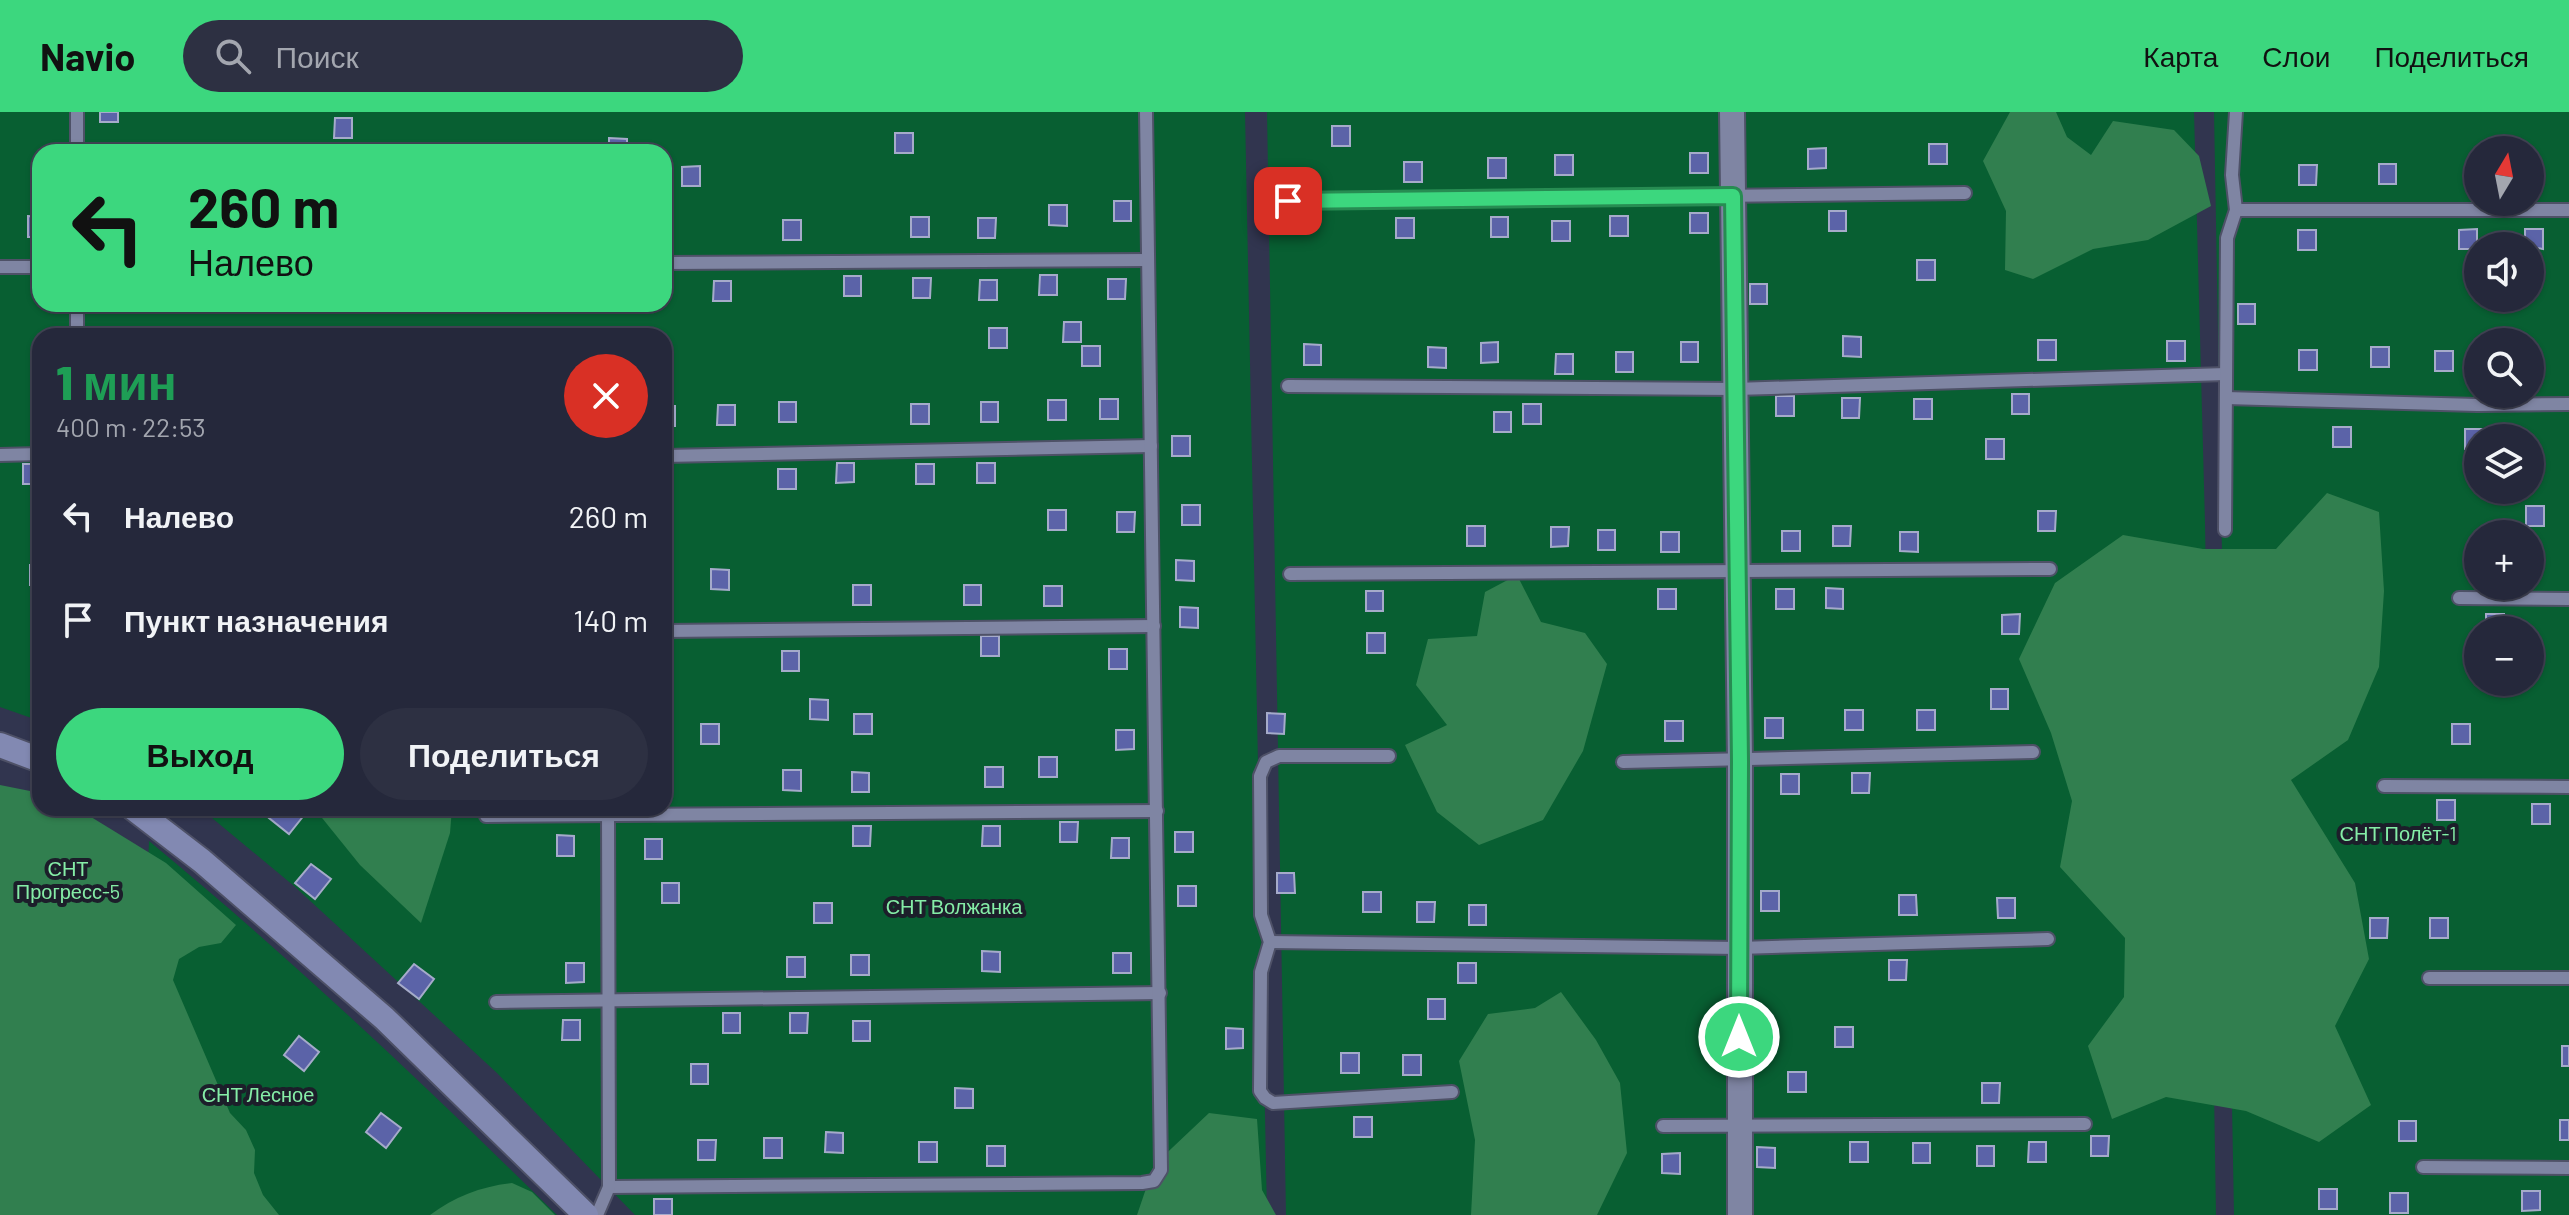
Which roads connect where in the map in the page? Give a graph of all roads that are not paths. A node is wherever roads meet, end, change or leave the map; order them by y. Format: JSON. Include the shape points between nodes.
{"nodes":[{"id":1,"x":77,"y":112,"type":"edge"},
{"id":2,"x":1146,"y":112,"type":"edge"},
{"id":3,"x":1732,"y":112,"type":"edge"},
{"id":4,"x":2236,"y":112,"type":"edge"},
{"id":5,"x":77,"y":144,"type":"edge"},
{"id":6,"x":1965,"y":193,"type":"dead end"},
{"id":7,"x":1733,"y":196,"type":"junction"},
{"id":8,"x":1288,"y":201,"type":"dead end"},
{"id":9,"x":2236,"y":210,"type":"junction"},
{"id":10,"x":2569,"y":210,"type":"edge"},
{"id":11,"x":1148,"y":260,"type":"junction"},
{"id":12,"x":672,"y":263,"type":"edge"},
{"id":13,"x":0,"y":267,"type":"edge"},
{"id":14,"x":32,"y":267,"type":"edge"},
{"id":15,"x":2226,"y":374,"type":"junction"},
{"id":16,"x":1288,"y":386,"type":"dead end"},
{"id":17,"x":1735,"y":389,"type":"junction"},
{"id":18,"x":2226,"y":398,"type":"junction"},
{"id":19,"x":2569,"y":404,"type":"edge"},
{"id":20,"x":1151,"y":446,"type":"junction"},
{"id":21,"x":32,"y":454,"type":"edge"},
{"id":22,"x":0,"y":455,"type":"edge"},
{"id":23,"x":672,"y":456,"type":"edge"},
{"id":24,"x":2225,"y":530,"type":"dead end"},
{"id":25,"x":2050,"y":569,"type":"dead end"},
{"id":26,"x":1736,"y":571,"type":"junction"},
{"id":27,"x":1290,"y":574,"type":"dead end"},
{"id":28,"x":2459,"y":598,"type":"dead end"},
{"id":29,"x":2569,"y":599,"type":"edge"},
{"id":30,"x":1154,"y":626,"type":"junction"},
{"id":31,"x":672,"y":631,"type":"edge"},
{"id":32,"x":0,"y":745,"type":"edge"},
{"id":33,"x":2033,"y":752,"type":"dead end"},
{"id":34,"x":1389,"y":756,"type":"dead end"},
{"id":35,"x":32,"y":757,"type":"edge"},
{"id":36,"x":1740,"y":761,"type":"junction"},
{"id":37,"x":1623,"y":762,"type":"dead end"},
{"id":38,"x":2384,"y":786,"type":"dead end"},
{"id":39,"x":2569,"y":787,"type":"edge"},
{"id":40,"x":1157,"y":811,"type":"junction"},
{"id":41,"x":672,"y":812,"type":"edge"},
{"id":42,"x":143,"y":816,"type":"edge"},
{"id":43,"x":608,"y":816,"type":"edge"},
{"id":44,"x":2048,"y":939,"type":"dead end"},
{"id":45,"x":1270,"y":942,"type":"junction"},
{"id":46,"x":1739,"y":948,"type":"junction"},
{"id":47,"x":2429,"y":978,"type":"dead end"},
{"id":48,"x":2569,"y":978,"type":"edge"},
{"id":49,"x":1160,"y":993,"type":"junction"},
{"id":50,"x":609,"y":1001,"type":"junction"},
{"id":51,"x":496,"y":1002,"type":"dead end"},
{"id":52,"x":1452,"y":1092,"type":"dead end"},
{"id":53,"x":2085,"y":1124,"type":"dead end"},
{"id":54,"x":1663,"y":1126,"type":"dead end"},
{"id":55,"x":1740,"y":1127,"type":"junction"},
{"id":56,"x":2423,"y":1167,"type":"dead end"},
{"id":57,"x":2569,"y":1168,"type":"edge"},
{"id":58,"x":609,"y":1187,"type":"junction"},
{"id":59,"x":586,"y":1215,"type":"edge"},
{"id":60,"x":597,"y":1215,"type":"edge"},
{"id":61,"x":1740,"y":1215,"type":"edge"}],
"edges":[{"from":1,"to":5,"type":"lane"},
{"from":2,"to":11,"type":"lane"},
{"from":3,"to":7,"type":"street"},
{"from":4,"to":9,"type":"lane"},
{"from":6,"to":7,"type":"lane"},
{"from":7,"to":8,"type":"lane"},
{"from":7,"to":17,"type":"street"},
{"from":9,"to":10,"type":"lane"},
{"from":9,"to":15,"type":"lane","via":[[2227,238]]},
{"from":11,"to":12,"type":"lane"},
{"from":11,"to":20,"type":"lane"},
{"from":13,"to":14,"type":"lane"},
{"from":15,"to":17,"type":"lane"},
{"from":15,"to":18,"type":"lane"},
{"from":16,"to":17,"type":"lane"},
{"from":17,"to":26,"type":"street"},
{"from":18,"to":19,"type":"lane"},
{"from":18,"to":24,"type":"lane"},
{"from":20,"to":23,"type":"lane"},
{"from":20,"to":30,"type":"lane"},
{"from":21,"to":22,"type":"lane"},
{"from":25,"to":26,"type":"lane"},
{"from":26,"to":27,"type":"lane"},
{"from":26,"to":36,"type":"street"},
{"from":28,"to":29,"type":"lane"},
{"from":30,"to":31,"type":"lane"},
{"from":30,"to":40,"type":"lane"},
{"from":32,"to":35,"type":"street"},
{"from":33,"to":36,"type":"lane"},
{"from":34,"to":45,"type":"lane","via":[[1279,756],[1266,762],[1260,776],[1261,915]]},
{"from":36,"to":37,"type":"lane"},
{"from":36,"to":46,"type":"street"},
{"from":38,"to":39,"type":"lane"},
{"from":40,"to":41,"type":"lane"},
{"from":40,"to":49,"type":"lane"},
{"from":42,"to":59,"type":"street","via":[[384,1018]]},
{"from":43,"to":50,"type":"lane"},
{"from":44,"to":46,"type":"lane"},
{"from":45,"to":46,"type":"lane"},
{"from":45,"to":52,"type":"lane","via":[[1261,972],[1260,1091],[1265,1098],[1273,1103]]},
{"from":46,"to":55,"type":"street"},
{"from":47,"to":48,"type":"lane"},
{"from":49,"to":50,"type":"lane"},
{"from":49,"to":58,"type":"lane","via":[[1161,1170],[1154,1181]]},
{"from":50,"to":51,"type":"lane"},
{"from":50,"to":58,"type":"lane"},
{"from":53,"to":55,"type":"lane"},
{"from":54,"to":55,"type":"lane"},
{"from":55,"to":61,"type":"street"},
{"from":56,"to":57,"type":"lane"},
{"from":58,"to":60,"type":"lane"}]}
